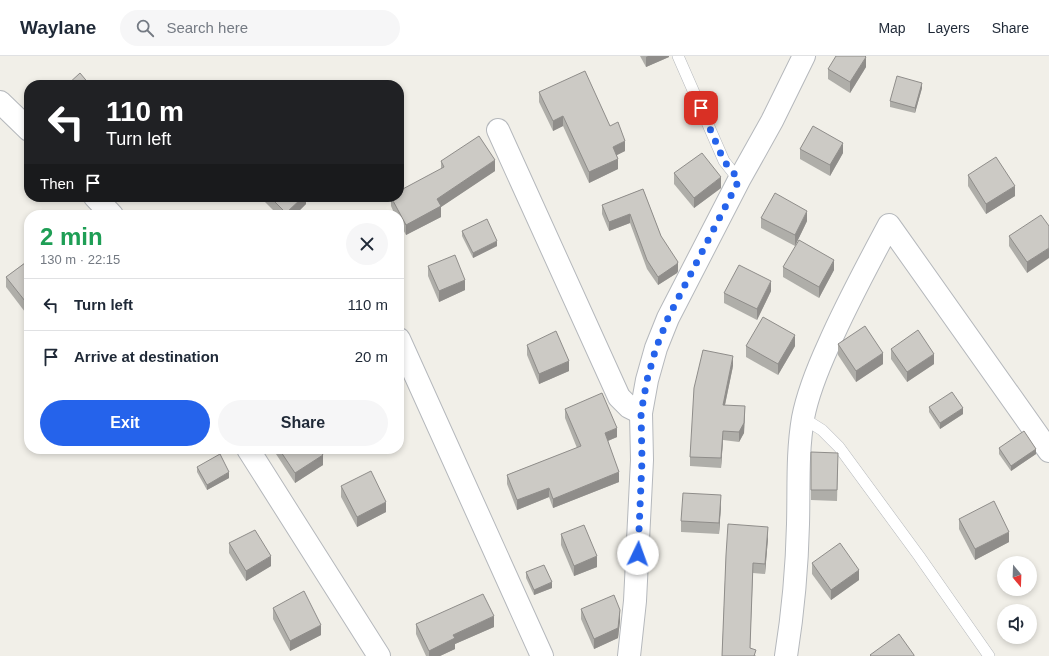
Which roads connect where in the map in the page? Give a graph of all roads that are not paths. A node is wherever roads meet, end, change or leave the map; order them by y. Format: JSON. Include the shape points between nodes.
{"nodes":[{"id":1,"x":678,"y":56,"type":"edge"},
{"id":2,"x":804,"y":56,"type":"edge"},
{"id":3,"x":0,"y":102,"type":"edge"},
{"id":4,"x":24,"y":125,"type":"edge"},
{"id":5,"x":498,"y":130,"type":"dead end"},
{"id":6,"x":739,"y":180,"type":"junction"},
{"id":7,"x":100,"y":202,"type":"edge"},
{"id":8,"x":107,"y":210,"type":"edge"},
{"id":9,"x":404,"y":350,"type":"edge"},
{"id":10,"x":641,"y":413,"type":"junction"},
{"id":11,"x":803,"y":418,"type":"junction"},
{"id":12,"x":1049,"y":451,"type":"edge"},
{"id":13,"x":251,"y":454,"type":"edge"},
{"id":14,"x":379,"y":656,"type":"edge"},
{"id":15,"x":542,"y":656,"type":"edge"},
{"id":16,"x":629,"y":656,"type":"edge"},
{"id":17,"x":786,"y":656,"type":"edge"},
{"id":18,"x":989,"y":656,"type":"edge"}],
"edges":[{"from":1,"to":6,"type":"lane","via":[[724,161]]},
{"from":2,"to":6,"type":"street"},
{"from":3,"to":4,"type":"street"},
{"from":5,"to":10,"type":"street","via":[[619,397]]},
{"from":6,"to":10,"type":"street","via":[[668,318],[656,348]]},
{"from":7,"to":8,"type":"street"},
{"from":9,"to":15,"type":"street"},
{"from":10,"to":16,"type":"street","via":[[642,460],[636,594]]},
{"from":11,"to":12,"type":"street","via":[[814,378],[842,315],[889,225]]},
{"from":11,"to":17,"type":"street","via":[[799,448],[793,611]]},
{"from":11,"to":18,"type":"lane","via":[[822,430],[839,447]]},
{"from":13,"to":14,"type":"street"}]}
